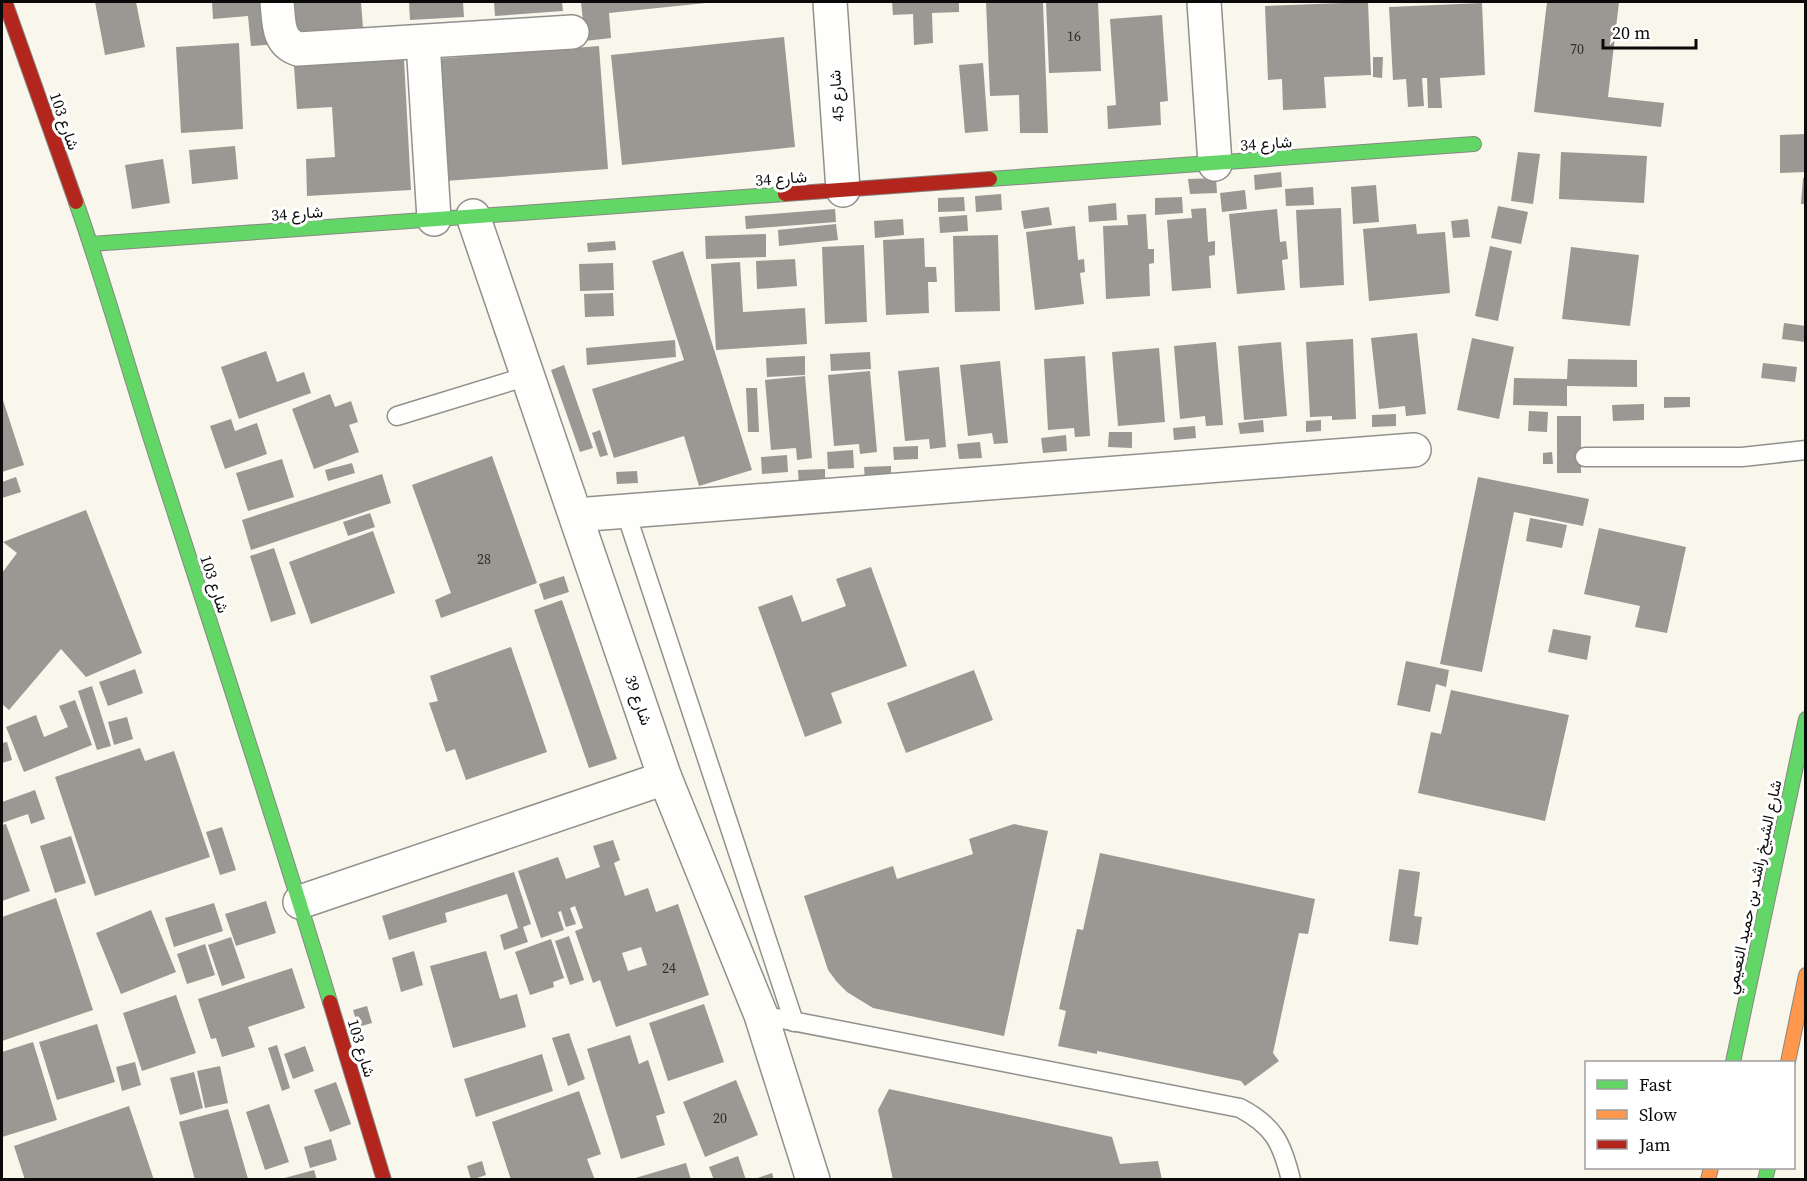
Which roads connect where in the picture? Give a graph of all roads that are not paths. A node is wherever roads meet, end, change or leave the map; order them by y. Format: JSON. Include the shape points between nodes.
{"nodes":[{"id":1,"x":5,"y":2,"type":"edge"},
{"id":2,"x":277,"y":2,"type":"edge"},
{"id":3,"x":830,"y":2,"type":"edge"},
{"id":4,"x":1204,"y":2,"type":"edge"},
{"id":5,"x":572,"y":32,"type":"dead end"},
{"id":6,"x":423,"y":42,"type":"junction"},
{"id":7,"x":1474,"y":144,"type":"dead end"},
{"id":8,"x":1215,"y":164,"type":"junction"},
{"id":9,"x":843,"y":190,"type":"junction"},
{"id":10,"x":473,"y":216,"type":"junction"},
{"id":11,"x":434,"y":219,"type":"junction"},
{"id":12,"x":91,"y":244,"type":"junction"},
{"id":13,"x":528,"y":376,"type":"junction"},
{"id":14,"x":397,"y":416,"type":"dead end"},
{"id":15,"x":1414,"y":450,"type":"dead end"},
{"id":16,"x":1806,"y":450,"type":"edge"},
{"id":17,"x":1585,"y":457,"type":"dead end"},
{"id":18,"x":626,"y":513,"type":"junction"},
{"id":19,"x":576,"y":515,"type":"junction"},
{"id":20,"x":1806,"y":719,"type":"edge"},
{"id":21,"x":665,"y":778,"type":"junction"},
{"id":22,"x":300,"y":902,"type":"junction"},
{"id":23,"x":1806,"y":975,"type":"edge"},
{"id":24,"x":761,"y":1015,"type":"junction"},
{"id":25,"x":794,"y":1022,"type":"junction"},
{"id":26,"x":1733,"y":1061,"type":"edge"},
{"id":27,"x":1788,"y":1061,"type":"edge"},
{"id":28,"x":384,"y":1179,"type":"edge"},
{"id":29,"x":813,"y":1179,"type":"edge"},
{"id":30,"x":1291,"y":1179,"type":"edge"}],
"edges":[{"from":1,"to":12,"type":"street","name":"شارع 103"},
{"from":2,"to":6,"type":"street","via":[[281,34],[298,50]]},
{"from":3,"to":9,"type":"street","name":"شارع 45"},
{"from":4,"to":8,"type":"street"},
{"from":5,"to":6,"type":"street"},
{"from":6,"to":11,"type":"street"},
{"from":7,"to":8,"type":"street","name":"شارع 34"},
{"from":8,"to":9,"type":"street","name":"شارع 34"},
{"from":9,"to":10,"type":"street","name":"شارع 34"},
{"from":10,"to":11,"type":"street","name":"شارع 34"},
{"from":10,"to":13,"type":"street","name":"شارع 39"},
{"from":11,"to":12,"type":"street","name":"شارع 34"},
{"from":12,"to":22,"type":"street","name":"شارع 103"},
{"from":13,"to":14,"type":"lane"},
{"from":13,"to":19,"type":"street","name":"شارع 39"},
{"from":15,"to":18,"type":"street"},
{"from":16,"to":17,"type":"lane","via":[[1742,457]]},
{"from":18,"to":19,"type":"street"},
{"from":18,"to":25,"type":"lane"},
{"from":19,"to":21,"type":"street","name":"شارع 39"},
{"from":20,"to":26,"type":"street","name":"شارع الشيخ راشد بن حميد النعيمي"},
{"from":21,"to":22,"type":"street"},
{"from":21,"to":24,"type":"street","name":"شارع 39"},
{"from":22,"to":28,"type":"street","name":"شارع 103"},
{"from":23,"to":27,"type":"street"},
{"from":24,"to":25,"type":"lane"},
{"from":24,"to":29,"type":"street","name":"شارع 39"},
{"from":25,"to":30,"type":"lane","via":[[1240,1108],[1270,1128],[1280,1143]]}]}
